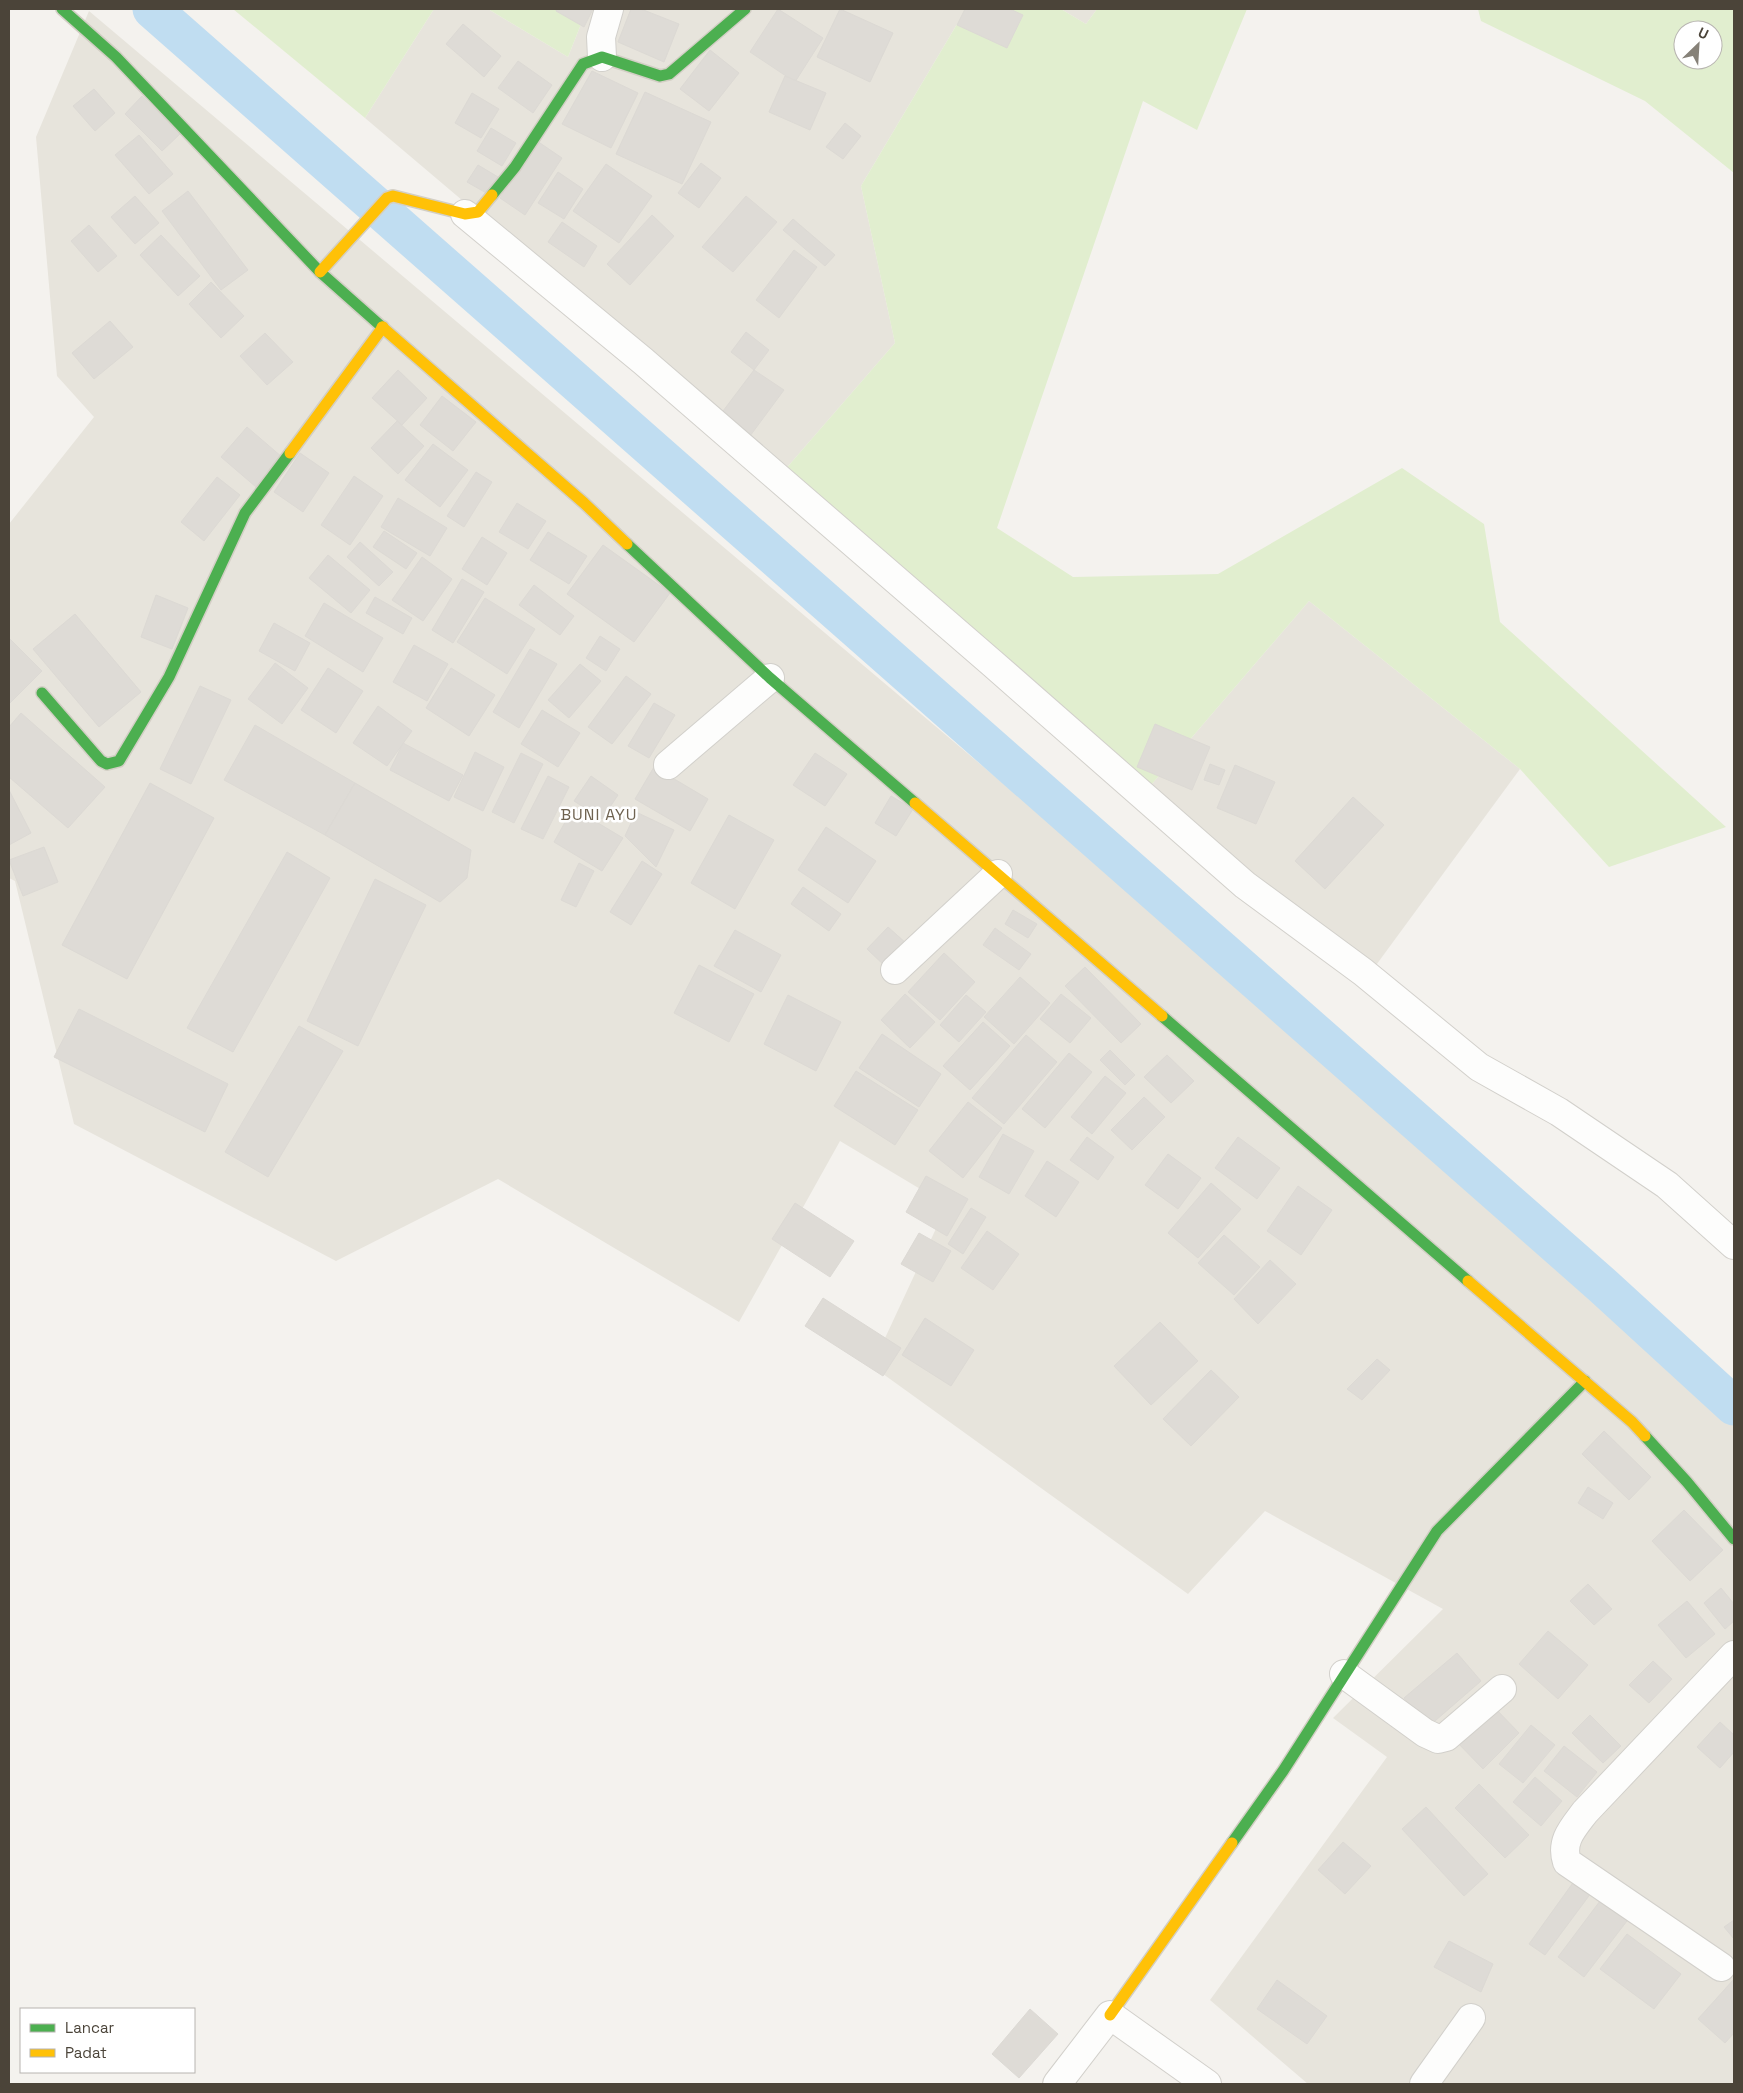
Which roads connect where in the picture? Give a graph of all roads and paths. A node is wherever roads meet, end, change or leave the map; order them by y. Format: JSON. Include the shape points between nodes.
{"nodes":[{"id":1,"x":62,"y":9,"type":"edge"},
{"id":2,"x":609,"y":9,"type":"edge"},
{"id":3,"x":745,"y":9,"type":"edge"},
{"id":4,"x":602,"y":57,"type":"junction"},
{"id":5,"x":465,"y":214,"type":"junction"},
{"id":6,"x":320,"y":272,"type":"junction"},
{"id":7,"x":383,"y":327,"type":"junction"},
{"id":8,"x":770,"y":678,"type":"junction"},
{"id":9,"x":42,"y":694,"type":"dead end"},
{"id":10,"x":668,"y":765,"type":"dead end"},
{"id":11,"x":998,"y":874,"type":"junction"},
{"id":12,"x":895,"y":970,"type":"dead end"},
{"id":13,"x":1734,"y":1245,"type":"edge"},
{"id":14,"x":1585,"y":1381,"type":"junction"},
{"id":15,"x":1734,"y":1539,"type":"edge"},
{"id":16,"x":1734,"y":1655,"type":"edge"},
{"id":17,"x":1344,"y":1674,"type":"junction"},
{"id":18,"x":1502,"y":1689,"type":"dead end"},
{"id":19,"x":1722,"y":1967,"type":"dead end"},
{"id":20,"x":1110,"y":2015,"type":"junction"},
{"id":21,"x":1471,"y":2018,"type":"dead end"},
{"id":22,"x":1056,"y":2084,"type":"edge"},
{"id":23,"x":1207,"y":2084,"type":"edge"},
{"id":24,"x":1424,"y":2084,"type":"edge"}],
"edges":[{"from":1,"to":6,"type":"street","via":[[116,57]]},
{"from":2,"to":4,"type":"street","via":[[601,37]]},
{"from":3,"to":4,"type":"street","via":[[669,74],[660,76]]},
{"from":4,"to":5,"type":"street","via":[[583,64],[515,167],[478,212]]},
{"from":5,"to":6,"type":"street","via":[[393,196],[387,198]]},
{"from":5,"to":13,"type":"street","via":[[643,361],[1244,885],[1363,972],[1479,1067],[1559,1112],[1667,1186]]},
{"from":6,"to":7,"type":"street"},
{"from":7,"to":8,"type":"street","via":[[584,502]]},
{"from":7,"to":9,"type":"street","via":[[246,513],[168,677],[119,761],[106,764],[101,761]]},
{"from":8,"to":10,"type":"street"},
{"from":8,"to":11,"type":"street"},
{"from":11,"to":12,"type":"street"},
{"from":11,"to":14,"type":"street"},
{"from":14,"to":15,"type":"street","via":[[1632,1422]]},
{"from":14,"to":17,"type":"street","via":[[1438,1531]]},
{"from":16,"to":19,"type":"street","via":[[1585,1812],[1566,1837],[1564,1852],[1568,1862]]},
{"from":17,"to":18,"type":"street","via":[[1438,1739],[1446,1737]]},
{"from":17,"to":20,"type":"street","via":[[1283,1771]]},
{"from":20,"to":22,"type":"street"},
{"from":20,"to":23,"type":"street"},
{"from":21,"to":24,"type":"street"}]}
